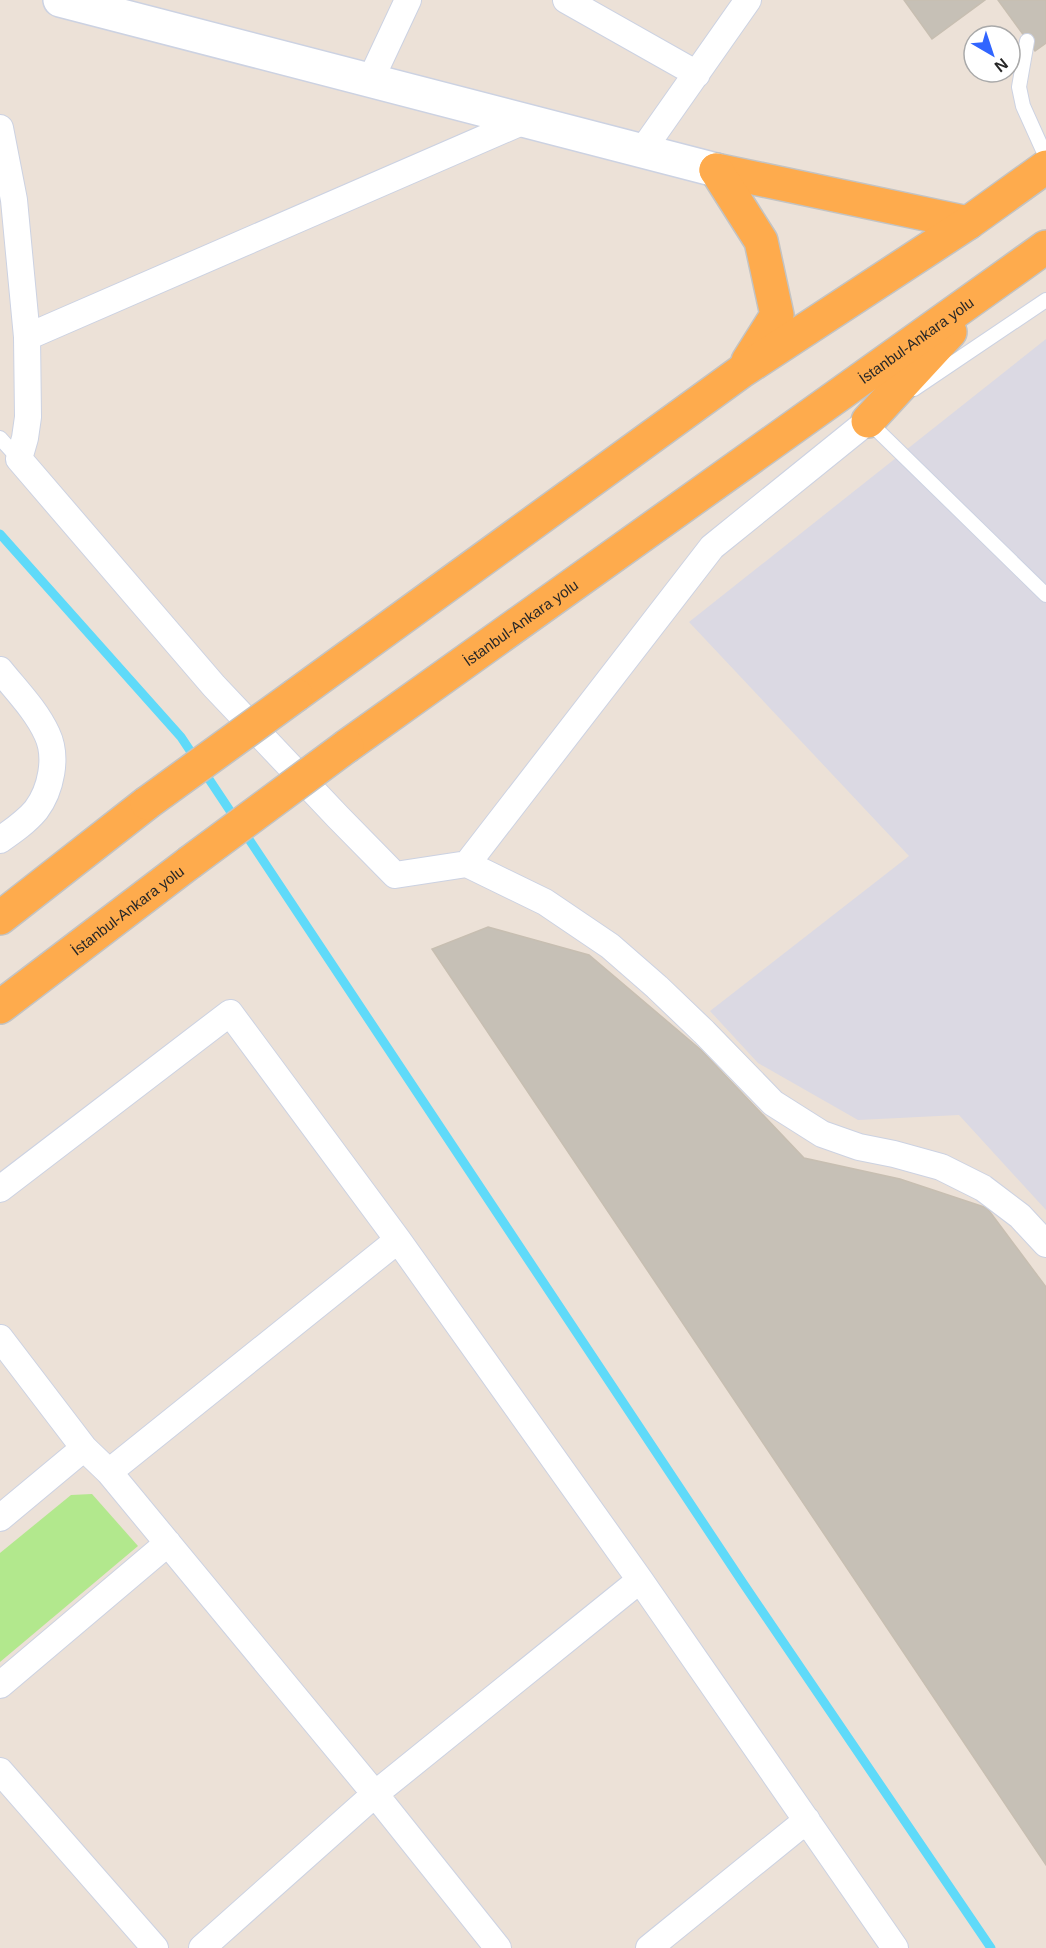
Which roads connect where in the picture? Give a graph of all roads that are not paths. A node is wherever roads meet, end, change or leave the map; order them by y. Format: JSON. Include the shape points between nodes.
{"nodes":[{"id":1,"x":60,"y":0,"type":"edge"},
{"id":2,"x":408,"y":0,"type":"edge"},
{"id":3,"x":566,"y":0,"type":"edge"},
{"id":4,"x":748,"y":0,"type":"edge"},
{"id":5,"x":1027,"y":41,"type":"dead end"},
{"id":6,"x":697,"y":74,"type":"junction"},
{"id":7,"x":369,"y":81,"type":"junction"},
{"id":8,"x":524,"y":121,"type":"junction"},
{"id":9,"x":0,"y":128,"type":"edge"},
{"id":10,"x":642,"y":151,"type":"junction"},
{"id":11,"x":1046,"y":157,"type":"edge"},
{"id":12,"x":1046,"y":166,"type":"edge"},
{"id":13,"x":716,"y":170,"type":"junction"},
{"id":14,"x":968,"y":223,"type":"junction"},
{"id":15,"x":1046,"y":247,"type":"edge"},
{"id":16,"x":1000,"y":280,"type":"junction"},
{"id":17,"x":1046,"y":300,"type":"edge"},
{"id":18,"x":27,"y":337,"type":"junction"},
{"id":19,"x":742,"y":371,"type":"junction"},
{"id":20,"x":868,"y":421,"type":"junction"},
{"id":21,"x":0,"y":438,"type":"edge"},
{"id":22,"x":19,"y":459,"type":"junction"},
{"id":23,"x":1046,"y":595,"type":"edge"},
{"id":24,"x":0,"y":670,"type":"edge"},
{"id":25,"x":0,"y":840,"type":"edge"},
{"id":26,"x":467,"y":864,"type":"junction"},
{"id":27,"x":0,"y":918,"type":"edge"},
{"id":28,"x":0,"y":1007,"type":"edge"},
{"id":29,"x":0,"y":1190,"type":"edge"},
{"id":30,"x":398,"y":1240,"type":"junction"},
{"id":31,"x":1046,"y":1244,"type":"edge"},
{"id":32,"x":0,"y":1338,"type":"edge"},
{"id":33,"x":84,"y":1448,"type":"junction"},
{"id":34,"x":109,"y":1472,"type":"junction"},
{"id":35,"x":0,"y":1518,"type":"edge"},
{"id":36,"x":168,"y":1543,"type":"junction"},
{"id":37,"x":640,"y":1580,"type":"junction"},
{"id":38,"x":0,"y":1685,"type":"edge"},
{"id":39,"x":0,"y":1771,"type":"edge"},
{"id":40,"x":375,"y":1794,"type":"junction"},
{"id":41,"x":807,"y":1820,"type":"junction"},
{"id":42,"x":155,"y":1948,"type":"edge"},
{"id":43,"x":202,"y":1948,"type":"edge"},
{"id":44,"x":498,"y":1948,"type":"edge"},
{"id":45,"x":649,"y":1948,"type":"edge"},
{"id":46,"x":895,"y":1948,"type":"edge"}],
"edges":[{"from":1,"to":7,"type":"main road"},
{"from":2,"to":7,"type":"street"},
{"from":3,"to":6,"type":"street"},
{"from":4,"to":6,"type":"street"},
{"from":5,"to":11,"type":"lane","via":[[1019,87],[1023,106]]},
{"from":6,"to":10,"type":"street"},
{"from":7,"to":8,"type":"main road"},
{"from":8,"to":10,"type":"main road"},
{"from":8,"to":18,"type":"street"},
{"from":9,"to":18,"type":"street","via":[[14,200]]},
{"from":10,"to":13,"type":"main road"},
{"from":12,"to":14,"type":"highway"},
{"from":13,"to":14,"type":"highway"},
{"from":13,"to":19,"type":"highway","via":[[761,241],[777,315]]},
{"from":14,"to":19,"type":"highway"},
{"from":15,"to":16,"type":"highway","name":"İstanbul-Ankara yolu"},
{"from":16,"to":20,"type":"highway"},
{"from":16,"to":28,"type":"highway","name":"İstanbul-Ankara yolu","bridge":true,"via":[[347,746]]},
{"from":17,"to":20,"type":"lane"},
{"from":18,"to":22,"type":"street","via":[[28,417]]},
{"from":19,"to":27,"type":"highway","bridge":true,"via":[[147,803]]},
{"from":20,"to":23,"type":"lane"},
{"from":20,"to":26,"type":"street","via":[[712,547]]},
{"from":21,"to":22,"type":"lane"},
{"from":22,"to":26,"type":"street","via":[[214,686],[395,875]]},
{"from":24,"to":25,"type":"street","via":[[48,735],[52,763],[45,794],[36,809]]},
{"from":26,"to":31,"type":"street","via":[[545,902],[610,946],[704,1032],[773,1103],[822,1134],[941,1167],[983,1188],[1020,1216]]},
{"from":29,"to":30,"type":"street","via":[[230,1013]]},
{"from":30,"to":34,"type":"street"},
{"from":30,"to":37,"type":"street"},
{"from":32,"to":33,"type":"street"},
{"from":33,"to":34,"type":"street"},
{"from":33,"to":35,"type":"street"},
{"from":34,"to":36,"type":"street"},
{"from":36,"to":38,"type":"street"},
{"from":36,"to":40,"type":"street"},
{"from":37,"to":40,"type":"street"},
{"from":37,"to":41,"type":"street"},
{"from":39,"to":42,"type":"street"},
{"from":40,"to":43,"type":"street"},
{"from":40,"to":44,"type":"street"},
{"from":41,"to":45,"type":"street"},
{"from":41,"to":46,"type":"street"}]}
